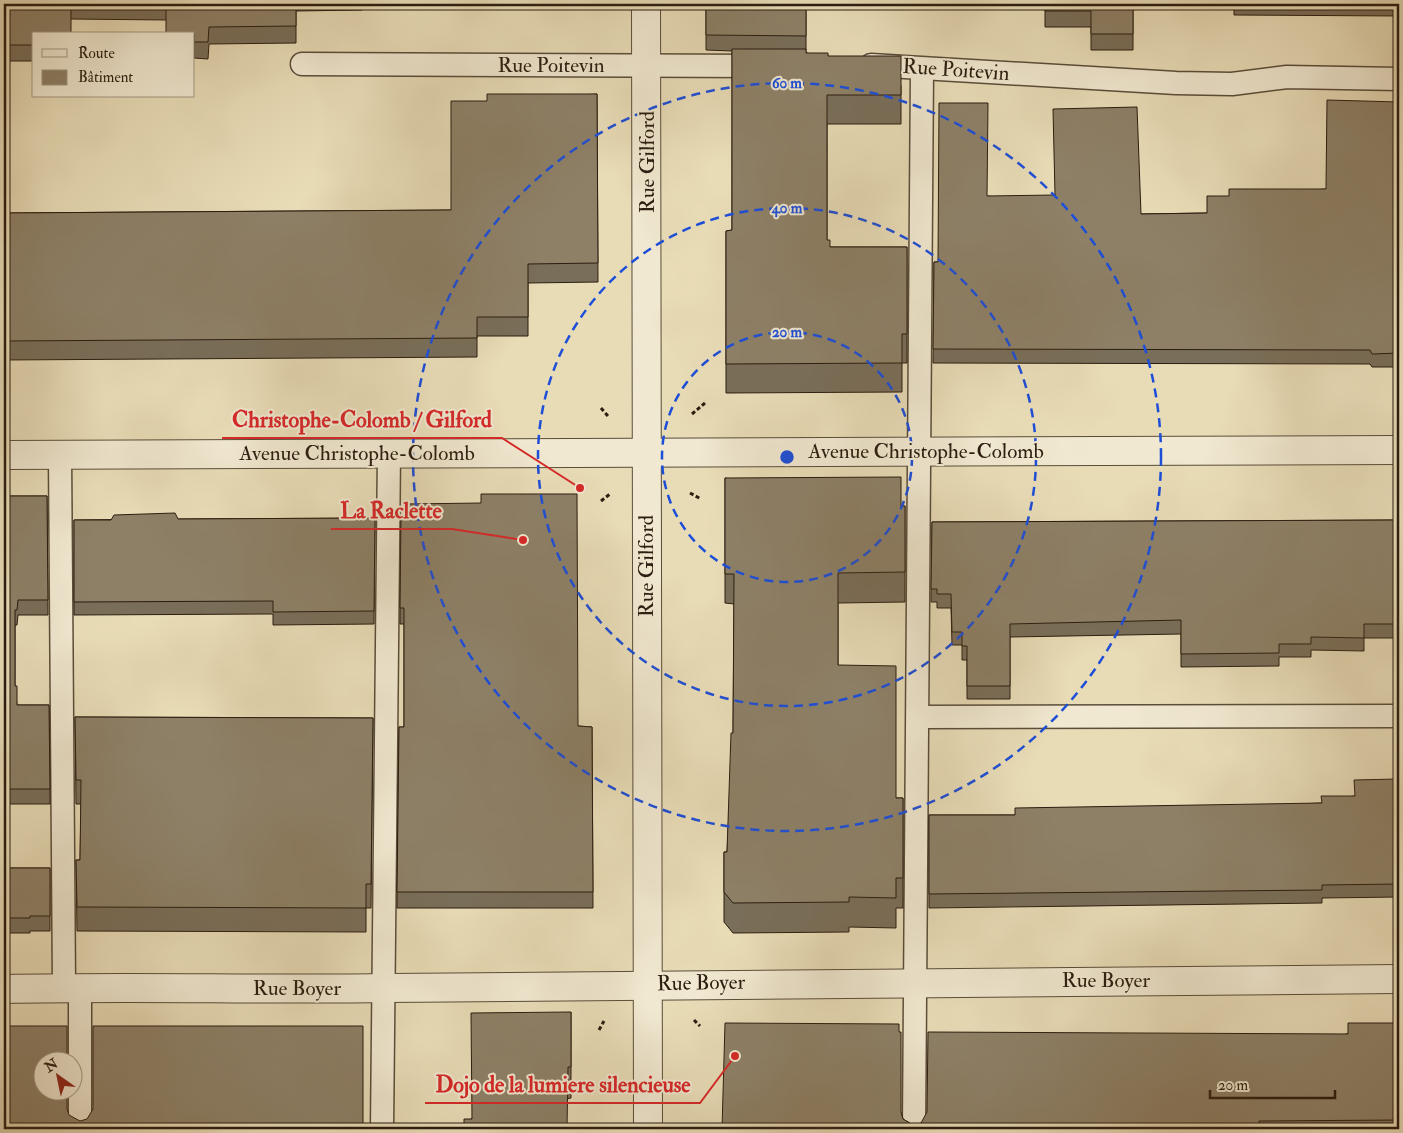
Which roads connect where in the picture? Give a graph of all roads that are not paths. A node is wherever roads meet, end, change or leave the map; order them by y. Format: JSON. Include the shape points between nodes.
{"nodes":[{"id":1,"x":646,"y":4,"type":"edge"},
{"id":2,"x":302,"y":64,"type":"dead end"},
{"id":3,"x":647,"y":65,"type":"junction"},
{"id":4,"x":788,"y":66,"type":"edge"},
{"id":5,"x":846,"y":66,"type":"edge"},
{"id":6,"x":922,"y":68,"type":"junction"},
{"id":7,"x":1399,"y":79,"type":"edge"},
{"id":8,"x":1399,"y":450,"type":"edge"},
{"id":9,"x":389,"y":452,"type":"junction"},
{"id":10,"x":646,"y":452,"type":"junction"},
{"id":11,"x":919,"y":452,"type":"junction"},
{"id":12,"x":60,"y":454,"type":"junction"},
{"id":13,"x":4,"y":455,"type":"edge"},
{"id":14,"x":1399,"y":716,"type":"edge"},
{"id":15,"x":918,"y":717,"type":"junction"},
{"id":16,"x":1399,"y":979,"type":"edge"},
{"id":17,"x":915,"y":981,"type":"junction"},
{"id":18,"x":647,"y":984,"type":"junction"},
{"id":19,"x":72,"y":987,"type":"junction"},
{"id":20,"x":384,"y":988,"type":"junction"},
{"id":21,"x":4,"y":989,"type":"edge"},
{"id":22,"x":80,"y":1129,"type":"edge"},
{"id":23,"x":382,"y":1129,"type":"edge"},
{"id":24,"x":648,"y":1129,"type":"edge"},
{"id":25,"x":914,"y":1129,"type":"edge"}],
"edges":[{"from":1,"to":3,"type":"street","name":"Rue Gilford"},
{"from":2,"to":3,"type":"lane","name":"Rue Poitevin"},
{"from":3,"to":4,"type":"lane","name":"Rue Poitevin"},
{"from":3,"to":10,"type":"street","name":"Rue Gilford"},
{"from":5,"to":6,"type":"lane","name":"Rue Poitevin"},
{"from":6,"to":7,"type":"lane","name":"Rue Poitevin","via":[[1222,84],[1286,77]]},
{"from":6,"to":11,"type":"lane"},
{"from":8,"to":11,"type":"street","name":"Avenue Christophe-Colomb"},
{"from":9,"to":10,"type":"street","name":"Avenue Christophe-Colomb"},
{"from":9,"to":12,"type":"street","name":"Avenue Christophe-Colomb"},
{"from":9,"to":20,"type":"lane","via":[[378,721]]},
{"from":10,"to":11,"type":"street","name":"Avenue Christophe-Colomb"},
{"from":10,"to":18,"type":"street","name":"Rue Gilford"},
{"from":11,"to":15,"type":"lane"},
{"from":12,"to":13,"type":"street","name":"Avenue Christophe-Colomb"},
{"from":12,"to":19,"type":"lane","via":[[72,722]]},
{"from":14,"to":15,"type":"lane"},
{"from":15,"to":17,"type":"lane"},
{"from":16,"to":17,"type":"street","name":"Rue Boyer"},
{"from":17,"to":18,"type":"street","name":"Rue Boyer"},
{"from":17,"to":25,"type":"lane"},
{"from":18,"to":20,"type":"street","name":"Rue Boyer"},
{"from":18,"to":24,"type":"street","name":"Rue Gilford"},
{"from":19,"to":20,"type":"street","name":"Rue Boyer"},
{"from":19,"to":21,"type":"street","name":"Rue Boyer"},
{"from":19,"to":22,"type":"lane"},
{"from":20,"to":23,"type":"lane"}]}
